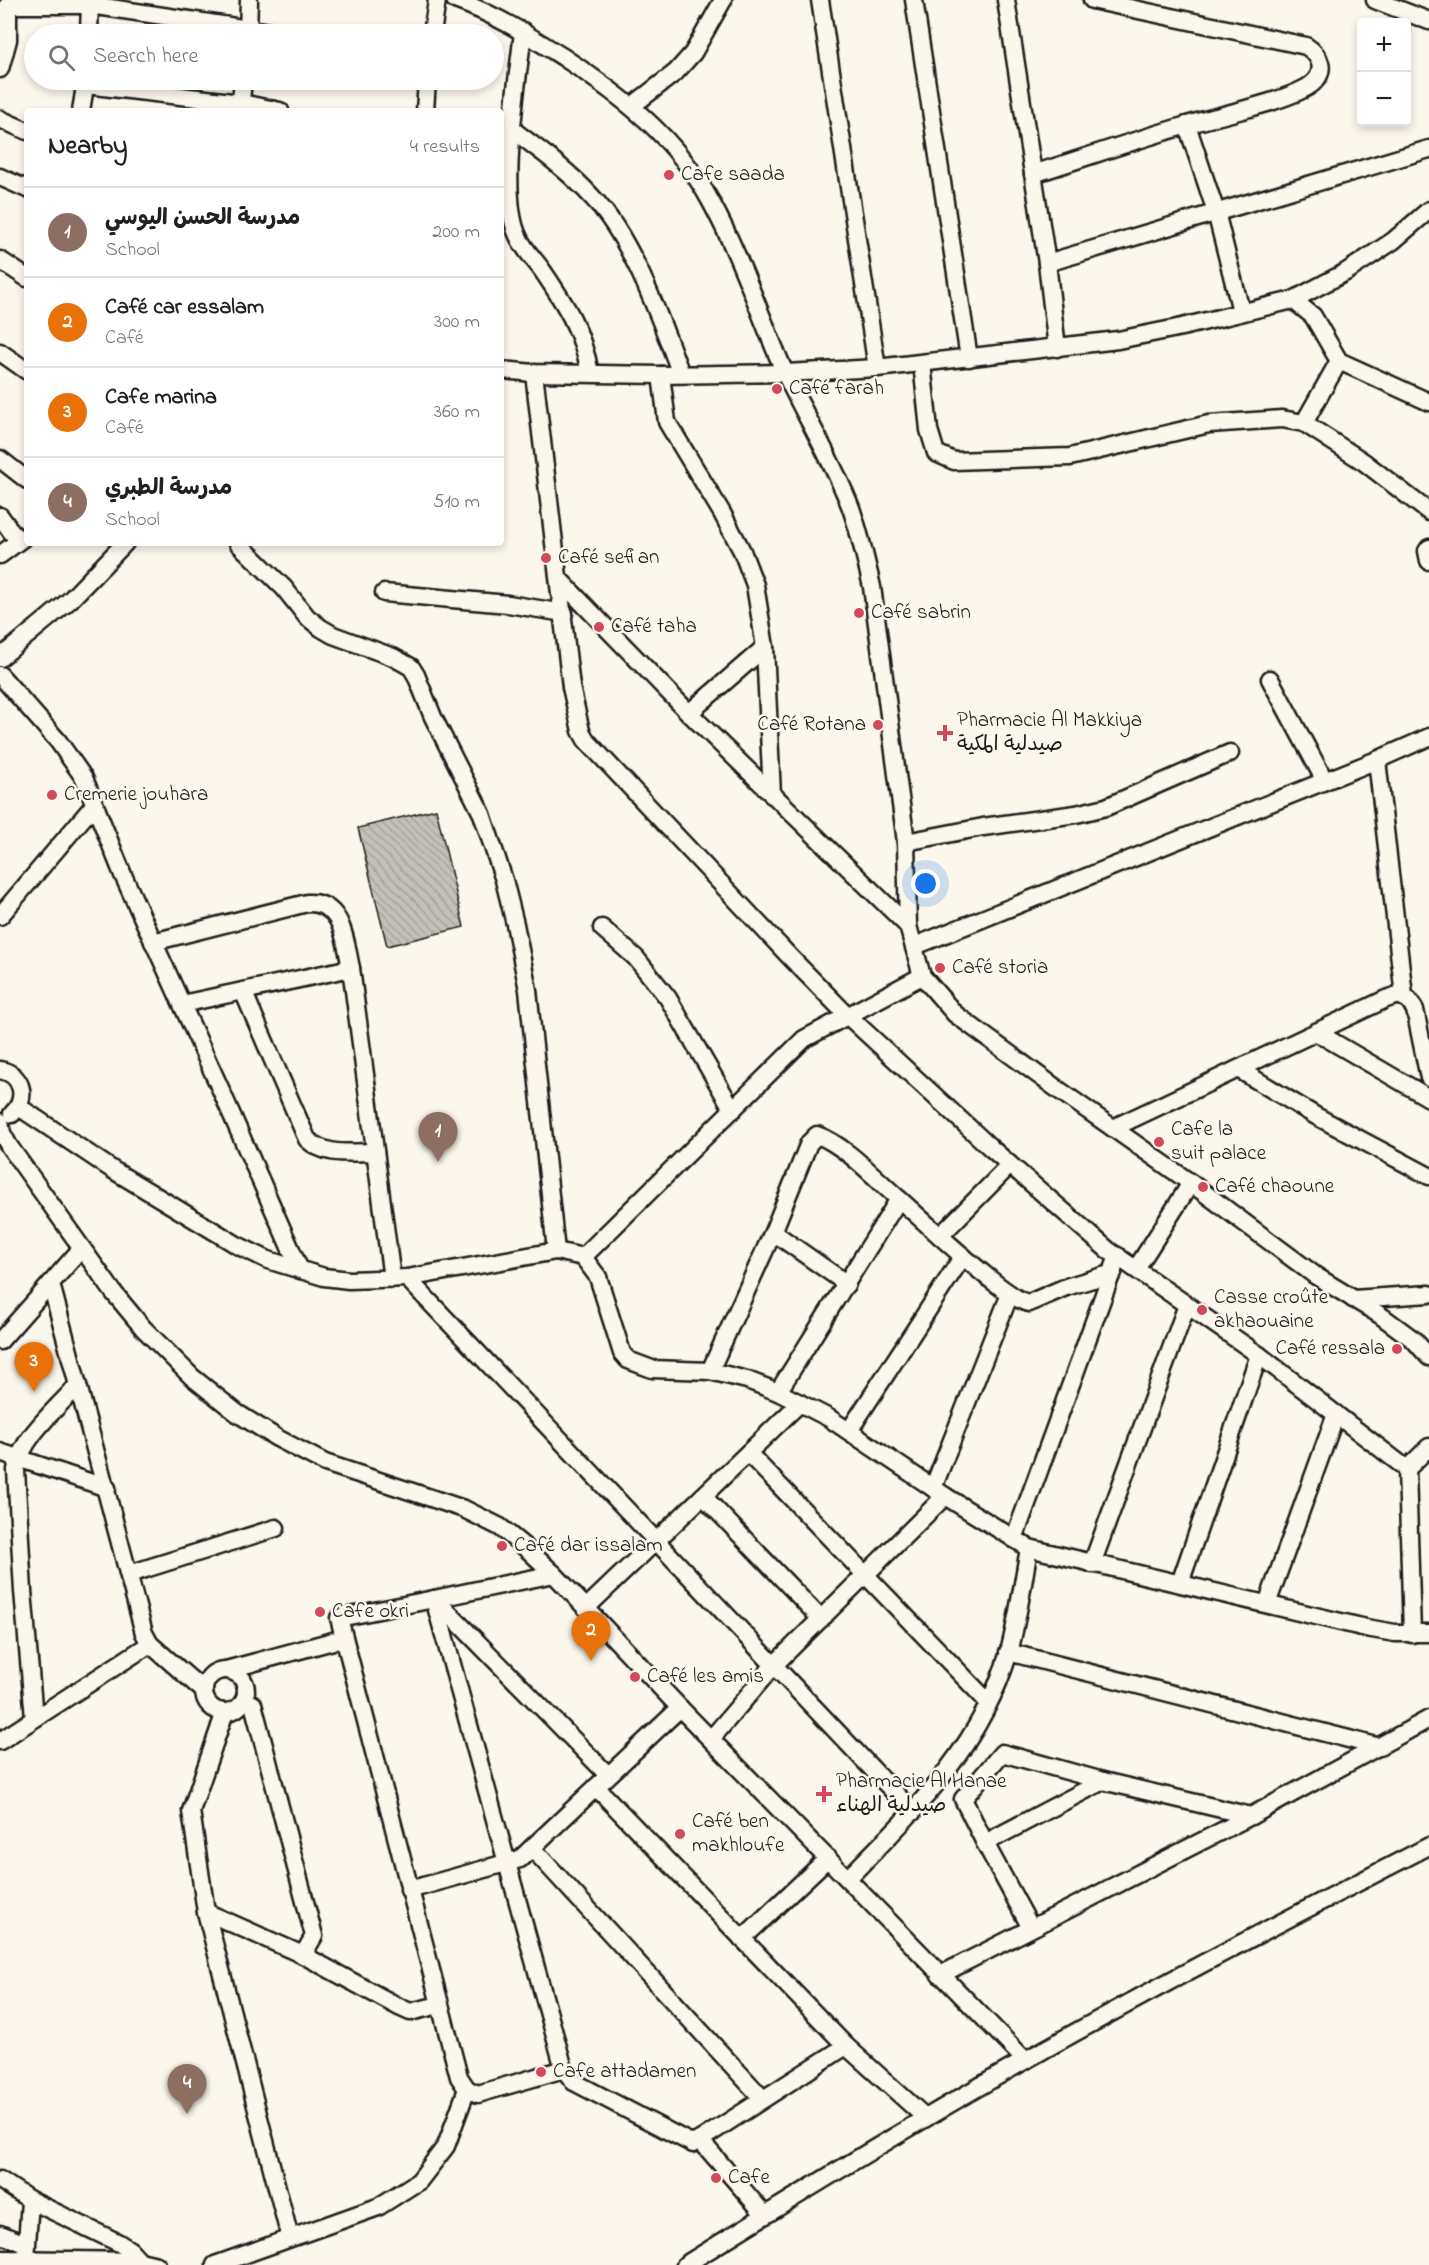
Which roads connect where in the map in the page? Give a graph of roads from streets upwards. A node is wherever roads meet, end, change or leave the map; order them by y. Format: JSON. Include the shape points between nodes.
{"nodes":[{"id":1,"x":249,"y":0,"type":"edge"},
{"id":2,"x":437,"y":0,"type":"edge"},
{"id":3,"x":455,"y":0,"type":"edge"},
{"id":4,"x":723,"y":0,"type":"edge"},
{"id":5,"x":820,"y":0,"type":"edge"},
{"id":6,"x":914,"y":0,"type":"edge"},
{"id":7,"x":1006,"y":0,"type":"edge"},
{"id":8,"x":1092,"y":0,"type":"edge"},
{"id":9,"x":1375,"y":0,"type":"edge"},
{"id":10,"x":90,"y":2,"type":"edge"},
{"id":11,"x":1429,"y":21,"type":"edge"},
{"id":12,"x":89,"y":24,"type":"edge"},
{"id":13,"x":210,"y":24,"type":"edge"},
{"id":14,"x":248,"y":24,"type":"edge"},
{"id":15,"x":433,"y":24,"type":"edge"},
{"id":16,"x":523,"y":31,"type":"junction"},
{"id":17,"x":0,"y":69,"type":"edge"},
{"id":18,"x":85,"y":90,"type":"edge"},
{"id":19,"x":136,"y":90,"type":"edge"},
{"id":20,"x":242,"y":90,"type":"edge"},
{"id":21,"x":426,"y":90,"type":"edge"},
{"id":22,"x":632,"y":106,"type":"junction"},
{"id":23,"x":241,"y":107,"type":"edge"},
{"id":24,"x":82,"y":108,"type":"edge"},
{"id":25,"x":425,"y":108,"type":"edge"},
{"id":26,"x":0,"y":119,"type":"edge"},
{"id":27,"x":1187,"y":124,"type":"junction"},
{"id":28,"x":24,"y":130,"type":"edge"},
{"id":29,"x":513,"y":130,"type":"junction"},
{"id":30,"x":1429,"y":149,"type":"edge"},
{"id":31,"x":1033,"y":174,"type":"junction"},
{"id":32,"x":0,"y":177,"type":"edge"},
{"id":33,"x":24,"y":188,"type":"edge"},
{"id":34,"x":1429,"y":210,"type":"edge"},
{"id":35,"x":1216,"y":212,"type":"junction"},
{"id":36,"x":0,"y":260,"type":"edge"},
{"id":37,"x":1047,"y":263,"type":"junction"},
{"id":38,"x":24,"y":276,"type":"edge"},
{"id":39,"x":1293,"y":300,"type":"junction"},
{"id":40,"x":1241,"y":311,"type":"junction"},
{"id":41,"x":1057,"y":348,"type":"junction"},
{"id":42,"x":0,"y":352,"type":"edge"},
{"id":43,"x":969,"y":358,"type":"junction"},
{"id":44,"x":1339,"y":361,"type":"junction"},
{"id":45,"x":922,"y":363,"type":"junction"},
{"id":46,"x":877,"y":368,"type":"junction"},
{"id":47,"x":24,"y":369,"type":"edge"},
{"id":48,"x":504,"y":370,"type":"edge"},
{"id":49,"x":534,"y":373,"type":"junction"},
{"id":50,"x":590,"y":373,"type":"junction"},
{"id":51,"x":786,"y":373,"type":"junction"},
{"id":52,"x":681,"y":374,"type":"junction"},
{"id":53,"x":661,"y":375,"type":"junction"},
{"id":54,"x":1429,"y":402,"type":"edge"},
{"id":55,"x":1304,"y":423,"type":"junction"},
{"id":56,"x":0,"y":459,"type":"edge"},
{"id":57,"x":24,"y":478,"type":"edge"},
{"id":58,"x":1429,"y":512,"type":"edge"},
{"id":59,"x":0,"y":516,"type":"edge"},
{"id":60,"x":23,"y":538,"type":"edge"},
{"id":61,"x":118,"y":546,"type":"edge"},
{"id":62,"x":240,"y":546,"type":"edge"},
{"id":63,"x":1429,"y":548,"type":"edge"},
{"id":64,"x":0,"y":555,"type":"edge"},
{"id":65,"x":1429,"y":561,"type":"edge"},
{"id":66,"x":560,"y":580,"type":"junction"},
{"id":67,"x":384,"y":593,"type":"dead end"},
{"id":68,"x":564,"y":613,"type":"junction"},
{"id":69,"x":765,"y":646,"type":"junction"},
{"id":70,"x":0,"y":658,"type":"edge"},
{"id":71,"x":0,"y":675,"type":"edge"},
{"id":72,"x":1270,"y":679,"type":"dead end"},
{"id":73,"x":689,"y":713,"type":"junction"},
{"id":74,"x":1429,"y":737,"type":"edge"},
{"id":75,"x":1230,"y":753,"type":"dead end"},
{"id":76,"x":1377,"y":760,"type":"junction"},
{"id":77,"x":1325,"y":781,"type":"junction"},
{"id":78,"x":772,"y":795,"type":"junction"},
{"id":79,"x":94,"y":805,"type":"junction"},
{"id":80,"x":906,"y":842,"type":"junction"},
{"id":81,"x":0,"y":916,"type":"edge"},
{"id":82,"x":908,"y":926,"type":"junction"},
{"id":83,"x":602,"y":928,"type":"dead end"},
{"id":84,"x":153,"y":942,"type":"junction"},
{"id":85,"x":915,"y":946,"type":"junction"},
{"id":86,"x":351,"y":968,"type":"junction"},
{"id":87,"x":922,"y":976,"type":"junction"},
{"id":88,"x":243,"y":991,"type":"junction"},
{"id":89,"x":1404,"y":996,"type":"junction"},
{"id":90,"x":182,"y":1004,"type":"junction"},
{"id":91,"x":847,"y":1015,"type":"junction"},
{"id":92,"x":1316,"y":1032,"type":"junction"},
{"id":93,"x":1238,"y":1069,"type":"junction"},
{"id":94,"x":0,"y":1070,"type":"edge"},
{"id":95,"x":1429,"y":1078,"type":"edge"},
{"id":96,"x":1429,"y":1098,"type":"edge"},
{"id":97,"x":19,"y":1107,"type":"junction"},
{"id":98,"x":733,"y":1110,"type":"junction"},
{"id":99,"x":0,"y":1120,"type":"edge"},
{"id":100,"x":1113,"y":1128,"type":"junction"},
{"id":101,"x":375,"y":1152,"type":"junction"},
{"id":102,"x":1010,"y":1165,"type":"junction"},
{"id":103,"x":1429,"y":1176,"type":"edge"},
{"id":104,"x":1191,"y":1183,"type":"junction"},
{"id":105,"x":899,"y":1199,"type":"junction"},
{"id":106,"x":773,"y":1232,"type":"junction"},
{"id":107,"x":940,"y":1236,"type":"junction"},
{"id":108,"x":81,"y":1249,"type":"junction"},
{"id":109,"x":556,"y":1251,"type":"junction"},
{"id":110,"x":963,"y":1256,"type":"junction"},
{"id":111,"x":1118,"y":1256,"type":"junction"},
{"id":112,"x":584,"y":1257,"type":"junction"},
{"id":113,"x":1136,"y":1269,"type":"junction"},
{"id":114,"x":300,"y":1270,"type":"junction"},
{"id":115,"x":1113,"y":1273,"type":"junction"},
{"id":116,"x":400,"y":1278,"type":"junction"},
{"id":117,"x":51,"y":1284,"type":"junction"},
{"id":118,"x":847,"y":1284,"type":"junction"},
{"id":119,"x":1010,"y":1294,"type":"junction"},
{"id":120,"x":1429,"y":1294,"type":"edge"},
{"id":121,"x":1353,"y":1299,"type":"junction"},
{"id":122,"x":1187,"y":1305,"type":"junction"},
{"id":123,"x":1422,"y":1338,"type":"edge"},
{"id":124,"x":0,"y":1341,"type":"edge"},
{"id":125,"x":1258,"y":1355,"type":"junction"},
{"id":126,"x":1429,"y":1357,"type":"edge"},
{"id":127,"x":710,"y":1371,"type":"junction"},
{"id":128,"x":78,"y":1385,"type":"junction"},
{"id":129,"x":778,"y":1392,"type":"junction"},
{"id":130,"x":800,"y":1403,"type":"junction"},
{"id":131,"x":1336,"y":1414,"type":"junction"},
{"id":132,"x":849,"y":1431,"type":"junction"},
{"id":133,"x":1429,"y":1447,"type":"edge"},
{"id":134,"x":0,"y":1452,"type":"edge"},
{"id":135,"x":748,"y":1453,"type":"junction"},
{"id":136,"x":17,"y":1459,"type":"junction"},
{"id":137,"x":1407,"y":1469,"type":"junction"},
{"id":138,"x":106,"y":1488,"type":"junction"},
{"id":139,"x":939,"y":1492,"type":"junction"},
{"id":140,"x":703,"y":1496,"type":"junction"},
{"id":141,"x":276,"y":1528,"type":"dead end"},
{"id":142,"x":1014,"y":1539,"type":"junction"},
{"id":143,"x":655,"y":1542,"type":"junction"},
{"id":144,"x":1029,"y":1548,"type":"junction"},
{"id":145,"x":1092,"y":1564,"type":"junction"},
{"id":146,"x":129,"y":1574,"type":"junction"},
{"id":147,"x":555,"y":1574,"type":"junction"},
{"id":148,"x":864,"y":1575,"type":"junction"},
{"id":149,"x":1180,"y":1583,"type":"junction"},
{"id":150,"x":434,"y":1599,"type":"junction"},
{"id":151,"x":1267,"y":1604,"type":"junction"},
{"id":152,"x":586,"y":1608,"type":"junction"},
{"id":153,"x":821,"y":1619,"type":"junction"},
{"id":154,"x":1421,"y":1633,"type":"edge"},
{"id":155,"x":344,"y":1638,"type":"junction"},
{"id":156,"x":150,"y":1644,"type":"junction"},
{"id":157,"x":1008,"y":1652,"type":"junction"},
{"id":158,"x":774,"y":1665,"type":"junction"},
{"id":159,"x":222,"y":1670,"type":"junction"},
{"id":160,"x":190,"y":1678,"type":"junction"},
{"id":161,"x":204,"y":1691,"type":"junction"},
{"id":162,"x":244,"y":1700,"type":"junction"},
{"id":163,"x":988,"y":1702,"type":"junction"},
{"id":164,"x":680,"y":1708,"type":"junction"},
{"id":165,"x":225,"y":1712,"type":"junction"},
{"id":166,"x":34,"y":1718,"type":"junction"},
{"id":167,"x":1429,"y":1719,"type":"edge"},
{"id":168,"x":711,"y":1739,"type":"junction"},
{"id":169,"x":0,"y":1741,"type":"edge"},
{"id":170,"x":1380,"y":1747,"type":"junction"},
{"id":171,"x":602,"y":1781,"type":"junction"},
{"id":172,"x":1103,"y":1781,"type":"junction"},
{"id":173,"x":914,"y":1812,"type":"junction"},
{"id":174,"x":1251,"y":1816,"type":"junction"},
{"id":175,"x":986,"y":1843,"type":"junction"},
{"id":176,"x":1429,"y":1846,"type":"edge"},
{"id":177,"x":532,"y":1848,"type":"junction"},
{"id":178,"x":828,"y":1858,"type":"junction"},
{"id":179,"x":508,"y":1862,"type":"junction"},
{"id":180,"x":848,"y":1878,"type":"junction"},
{"id":181,"x":409,"y":1890,"type":"junction"},
{"id":182,"x":206,"y":1912,"type":"junction"},
{"id":183,"x":1031,"y":1928,"type":"junction"},
{"id":184,"x":742,"y":1939,"type":"junction"},
{"id":185,"x":303,"y":1955,"type":"junction"},
{"id":186,"x":940,"y":1975,"type":"junction"},
{"id":187,"x":439,"y":2005,"type":"junction"},
{"id":188,"x":846,"y":2046,"type":"junction"},
{"id":189,"x":1025,"y":2060,"type":"junction"},
{"id":190,"x":564,"y":2069,"type":"junction"},
{"id":191,"x":467,"y":2089,"type":"junction"},
{"id":192,"x":763,"y":2099,"type":"junction"},
{"id":193,"x":926,"y":2118,"type":"junction"},
{"id":194,"x":700,"y":2140,"type":"junction"},
{"id":195,"x":0,"y":2180,"type":"edge"},
{"id":196,"x":30,"y":2200,"type":"junction"},
{"id":197,"x":765,"y":2215,"type":"junction"},
{"id":198,"x":0,"y":2234,"type":"edge"},
{"id":199,"x":290,"y":2238,"type":"junction"},
{"id":200,"x":26,"y":2251,"type":"junction"},
{"id":201,"x":0,"y":2259,"type":"edge"},
{"id":202,"x":140,"y":2261,"type":"junction"},
{"id":203,"x":157,"y":2265,"type":"edge"},
{"id":204,"x":215,"y":2265,"type":"edge"},
{"id":205,"x":685,"y":2265,"type":"edge"}],
"edges":[{"from":1,"to":14,"type":"street"},
{"from":2,"to":15,"type":"street"},
{"from":3,"to":16,"type":"street"},
{"from":4,"to":22,"type":"street","via":[[693,53],[676,72]]},
{"from":5,"to":46,"type":"street"},
{"from":6,"to":43,"type":"street"},
{"from":7,"to":31,"type":"street"},
{"from":8,"to":27,"type":"street","via":[[1306,46],[1316,52],[1321,62],[1318,78],[1301,91]]},
{"from":9,"to":11,"type":"street"},
{"from":10,"to":12,"type":"street"},
{"from":10,"to":13,"type":"street"},
{"from":10,"to":17,"type":"street","via":[[8,5],[8,40]]},
{"from":16,"to":22,"type":"street"},
{"from":16,"to":29,"type":"street"},
{"from":18,"to":24,"type":"street"},
{"from":19,"to":23,"type":"street"},
{"from":20,"to":23,"type":"street"},
{"from":21,"to":25,"type":"street"},
{"from":22,"to":51,"type":"street","via":[[685,162],[710,200]]},
{"from":26,"to":28,"type":"street"},
{"from":27,"to":31,"type":"street"},
{"from":27,"to":35,"type":"street"},
{"from":29,"to":50,"type":"street","via":[[510,197],[515,229],[565,303],[585,347]]},
{"from":29,"to":52,"type":"street","via":[[594,198],[621,235]]},
{"from":30,"to":35,"type":"street"},
{"from":31,"to":37,"type":"street"},
{"from":32,"to":33,"type":"street"},
{"from":34,"to":39,"type":"street","via":[[1384,248]]},
{"from":35,"to":37,"type":"street"},
{"from":35,"to":40,"type":"street"},
{"from":36,"to":38,"type":"street"},
{"from":37,"to":41,"type":"street"},
{"from":39,"to":40,"type":"street"},
{"from":39,"to":44,"type":"street","via":[[1313,316]]},
{"from":40,"to":41,"type":"street","via":[[1118,340]]},
{"from":41,"to":43,"type":"street"},
{"from":42,"to":47,"type":"street"},
{"from":43,"to":45,"type":"street"},
{"from":44,"to":54,"type":"street"},
{"from":44,"to":55,"type":"street"},
{"from":45,"to":46,"type":"street"},
{"from":45,"to":55,"type":"street","via":[[933,446],[936,453],[954,461],[1070,457],[1209,424],[1282,418]]},
{"from":46,"to":51,"type":"street"},
{"from":48,"to":49,"type":"street"},
{"from":49,"to":50,"type":"street"},
{"from":49,"to":66,"type":"street"},
{"from":50,"to":53,"type":"street"},
{"from":51,"to":52,"type":"street"},
{"from":51,"to":80,"type":"street","via":[[837,474],[863,546],[872,587]]},
{"from":52,"to":53,"type":"street"},
{"from":53,"to":69,"type":"street","via":[[667,422],[722,513],[750,570]]},
{"from":55,"to":58,"type":"street","via":[[1364,462]]},
{"from":56,"to":57,"type":"street"},
{"from":59,"to":60,"type":"street"},
{"from":60,"to":64,"type":"street"},
{"from":61,"to":70,"type":"street","via":[[70,600]]},
{"from":62,"to":109,"type":"street","via":[[321,628],[411,668],[482,814],[507,891],[528,990]]},
{"from":63,"to":65,"type":"street"},
{"from":66,"to":68,"type":"street"},
{"from":66,"to":73,"type":"street"},
{"from":67,"to":68,"type":"street"},
{"from":68,"to":91,"type":"street","via":[[571,687],[586,740]]},
{"from":69,"to":73,"type":"street"},
{"from":69,"to":78,"type":"street"},
{"from":71,"to":79,"type":"street","via":[[77,765]]},
{"from":72,"to":77,"type":"street"},
{"from":73,"to":78,"type":"street"},
{"from":74,"to":76,"type":"street"},
{"from":75,"to":80,"type":"street","via":[[1106,807]]},
{"from":76,"to":77,"type":"street"},
{"from":76,"to":89,"type":"street"},
{"from":77,"to":85,"type":"street"},
{"from":78,"to":82,"type":"street"},
{"from":79,"to":81,"type":"street"},
{"from":79,"to":84,"type":"street"},
{"from":80,"to":82,"type":"street"},
{"from":82,"to":85,"type":"street"},
{"from":83,"to":98,"type":"street","via":[[636,958],[668,998]]},
{"from":84,"to":86,"type":"street","via":[[320,903],[340,922]]},
{"from":84,"to":90,"type":"street"},
{"from":85,"to":87,"type":"street"},
{"from":86,"to":88,"type":"street"},
{"from":86,"to":101,"type":"street"},
{"from":87,"to":91,"type":"street"},
{"from":87,"to":100,"type":"street","via":[[955,1014]]},
{"from":88,"to":90,"type":"street"},
{"from":88,"to":101,"type":"street","via":[[307,1140],[328,1151]]},
{"from":89,"to":92,"type":"street","via":[[1386,999]]},
{"from":89,"to":95,"type":"street","via":[[1415,1010]]},
{"from":90,"to":114,"type":"street"},
{"from":91,"to":98,"type":"street","via":[[804,1039]]},
{"from":91,"to":102,"type":"street"},
{"from":92,"to":93,"type":"street"},
{"from":92,"to":96,"type":"street"},
{"from":93,"to":100,"type":"street"},
{"from":93,"to":103,"type":"street"},
{"from":94,"to":97,"type":"street","via":[[10,1073],[20,1084]]},
{"from":97,"to":99,"type":"street"},
{"from":97,"to":114,"type":"street","via":[[196,1222],[268,1260]]},
{"from":98,"to":112,"type":"street"},
{"from":99,"to":108,"type":"street","via":[[9,1146]]},
{"from":100,"to":104,"type":"street"},
{"from":101,"to":116,"type":"street"},
{"from":102,"to":107,"type":"street"},
{"from":102,"to":111,"type":"street"},
{"from":104,"to":113,"type":"street"},
{"from":104,"to":121,"type":"street"},
{"from":105,"to":106,"type":"street","via":[[840,1148],[817,1135],[808,1143]]},
{"from":105,"to":107,"type":"street"},
{"from":105,"to":118,"type":"street"},
{"from":106,"to":118,"type":"street"},
{"from":106,"to":127,"type":"street"},
{"from":107,"to":110,"type":"street"},
{"from":108,"to":117,"type":"street"},
{"from":108,"to":147,"type":"street","via":[[168,1356],[237,1413],[325,1463],[464,1509],[500,1527]]},
{"from":109,"to":112,"type":"street"},
{"from":109,"to":116,"type":"street"},
{"from":110,"to":119,"type":"street"},
{"from":110,"to":132,"type":"street"},
{"from":111,"to":113,"type":"street"},
{"from":111,"to":115,"type":"street"},
{"from":112,"to":127,"type":"street","via":[[598,1277],[622,1353],[628,1360],[652,1369]]},
{"from":113,"to":122,"type":"street"},
{"from":114,"to":116,"type":"street","via":[[349,1280]]},
{"from":115,"to":119,"type":"street","via":[[1029,1303]]},
{"from":115,"to":142,"type":"street"},
{"from":116,"to":143,"type":"street"},
{"from":117,"to":124,"type":"street"},
{"from":117,"to":128,"type":"street"},
{"from":118,"to":129,"type":"street"},
{"from":119,"to":139,"type":"street"},
{"from":120,"to":121,"type":"street"},
{"from":121,"to":123,"type":"street"},
{"from":122,"to":125,"type":"street"},
{"from":122,"to":145,"type":"street"},
{"from":123,"to":126,"type":"street"},
{"from":125,"to":131,"type":"street"},
{"from":125,"to":149,"type":"street"},
{"from":127,"to":129,"type":"street"},
{"from":128,"to":136,"type":"street","via":[[26,1443]]},
{"from":128,"to":138,"type":"street"},
{"from":129,"to":130,"type":"street"},
{"from":130,"to":132,"type":"street"},
{"from":130,"to":135,"type":"street"},
{"from":131,"to":137,"type":"street"},
{"from":131,"to":151,"type":"street"},
{"from":132,"to":139,"type":"street"},
{"from":133,"to":137,"type":"street"},
{"from":134,"to":136,"type":"street"},
{"from":135,"to":140,"type":"street"},
{"from":135,"to":148,"type":"street"},
{"from":136,"to":138,"type":"street"},
{"from":136,"to":166,"type":"street"},
{"from":137,"to":154,"type":"street"},
{"from":138,"to":146,"type":"street"},
{"from":139,"to":142,"type":"street"},
{"from":139,"to":148,"type":"street"},
{"from":140,"to":143,"type":"street"},
{"from":140,"to":153,"type":"street"},
{"from":141,"to":146,"type":"street"},
{"from":142,"to":144,"type":"street"},
{"from":143,"to":152,"type":"street"},
{"from":143,"to":158,"type":"street"},
{"from":144,"to":145,"type":"street"},
{"from":144,"to":157,"type":"street"},
{"from":145,"to":149,"type":"street"},
{"from":146,"to":156,"type":"street"},
{"from":147,"to":150,"type":"street"},
{"from":147,"to":152,"type":"street"},
{"from":148,"to":153,"type":"street"},
{"from":148,"to":163,"type":"street"},
{"from":149,"to":151,"type":"street"},
{"from":150,"to":155,"type":"street","via":[[339,1618]]},
{"from":150,"to":171,"type":"street"},
{"from":150,"to":179,"type":"street"},
{"from":151,"to":154,"type":"street","via":[[1366,1628]]},
{"from":152,"to":164,"type":"street"},
{"from":153,"to":158,"type":"street"},
{"from":155,"to":159,"type":"street"},
{"from":155,"to":181,"type":"street"},
{"from":156,"to":160,"type":"street"},
{"from":156,"to":166,"type":"street"},
{"from":157,"to":163,"type":"street"},
{"from":157,"to":170,"type":"street"},
{"from":158,"to":168,"type":"street"},
{"from":158,"to":173,"type":"street"},
{"from":159,"to":160,"type":"street"},
{"from":159,"to":161,"type":"street","via":[[208,1678]]},
{"from":159,"to":162,"type":"street","via":[[237,1674],[244,1683]]},
{"from":160,"to":161,"type":"street"},
{"from":161,"to":165,"type":"street","via":[[212,1708]]},
{"from":162,"to":165,"type":"street","via":[[239,1707]]},
{"from":162,"to":185,"type":"street","via":[[253,1704],[314,1936]]},
{"from":163,"to":173,"type":"street","via":[[970,1738]]},
{"from":164,"to":168,"type":"street"},
{"from":164,"to":171,"type":"street"},
{"from":165,"to":182,"type":"street","via":[[191,1811]]},
{"from":166,"to":169,"type":"street"},
{"from":167,"to":170,"type":"street"},
{"from":168,"to":178,"type":"street"},
{"from":170,"to":174,"type":"street"},
{"from":171,"to":177,"type":"street"},
{"from":171,"to":184,"type":"street"},
{"from":172,"to":174,"type":"street"},
{"from":172,"to":175,"type":"street"},
{"from":172,"to":175,"type":"street","via":[[1002,1753],[963,1799]]},
{"from":173,"to":180,"type":"street"},
{"from":174,"to":183,"type":"street"},
{"from":175,"to":183,"type":"street"},
{"from":176,"to":189,"type":"street"},
{"from":177,"to":179,"type":"street","via":[[520,1859]]},
{"from":177,"to":192,"type":"street"},
{"from":178,"to":180,"type":"street"},
{"from":178,"to":184,"type":"street"},
{"from":179,"to":181,"type":"street"},
{"from":179,"to":190,"type":"street"},
{"from":180,"to":186,"type":"street"},
{"from":181,"to":187,"type":"street"},
{"from":182,"to":185,"type":"street"},
{"from":182,"to":199,"type":"street"},
{"from":183,"to":186,"type":"street"},
{"from":184,"to":188,"type":"street"},
{"from":185,"to":187,"type":"street","via":[[410,2012]]},
{"from":186,"to":189,"type":"street"},
{"from":187,"to":191,"type":"street","via":[[459,2077]]},
{"from":188,"to":192,"type":"street"},
{"from":188,"to":193,"type":"street"},
{"from":189,"to":193,"type":"street"},
{"from":190,"to":191,"type":"street","via":[[487,2093]]},
{"from":190,"to":194,"type":"street","via":[[574,2082],[693,2144]]},
{"from":191,"to":199,"type":"street","via":[[446,2146],[419,2181],[378,2207]]},
{"from":192,"to":194,"type":"street"},
{"from":193,"to":197,"type":"street"},
{"from":194,"to":197,"type":"street"},
{"from":195,"to":196,"type":"street"},
{"from":196,"to":200,"type":"street"},
{"from":196,"to":202,"type":"street","via":[[118,2243]]},
{"from":197,"to":205,"type":"street"},
{"from":198,"to":200,"type":"street"},
{"from":199,"to":204,"type":"street"},
{"from":200,"to":201,"type":"street"},
{"from":200,"to":202,"type":"street"},
{"from":202,"to":203,"type":"street"}]}
